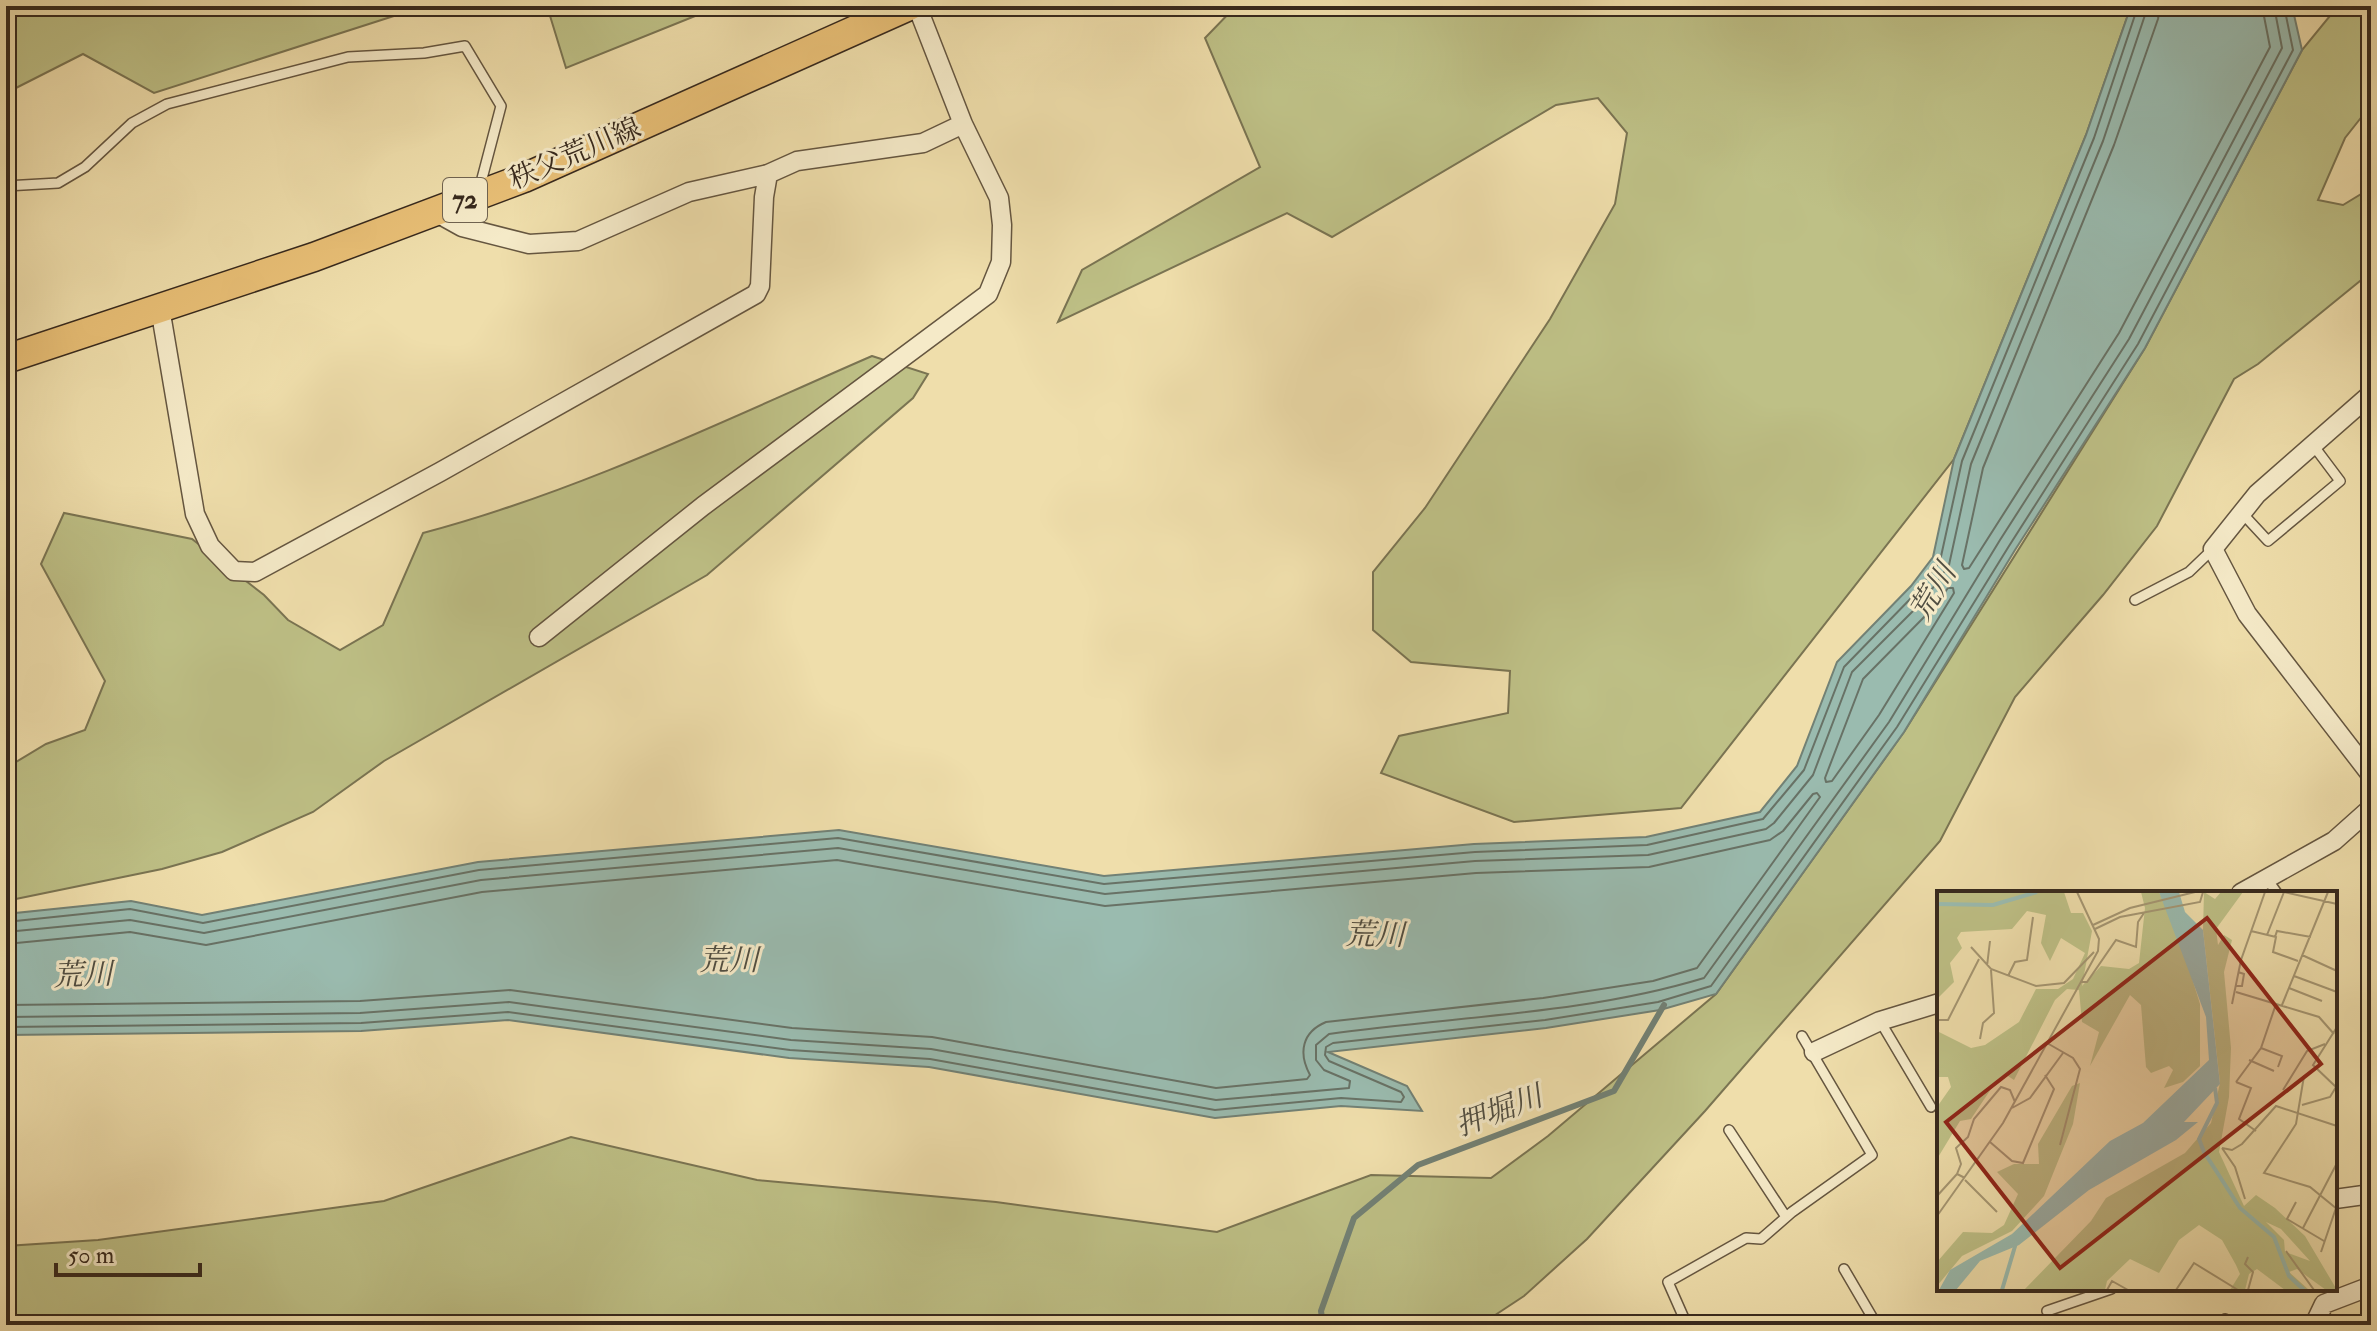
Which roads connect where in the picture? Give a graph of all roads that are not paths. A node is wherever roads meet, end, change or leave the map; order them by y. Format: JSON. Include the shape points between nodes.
{"nodes":[{"id":1,"x":909,"y":6,"type":"edge"},
{"id":2,"x":917,"y":6,"type":"edge"},
{"id":3,"x":963,"y":124,"type":"junction"},
{"id":4,"x":768,"y":174,"type":"junction"},
{"id":5,"x":6,"y":186,"type":"edge"},
{"id":6,"x":478,"y":195,"type":"junction"},
{"id":7,"x":435,"y":212,"type":"junction"},
{"id":8,"x":160,"y":308,"type":"junction"},
{"id":9,"x":6,"y":359,"type":"edge"},
{"id":10,"x":2371,"y":394,"type":"edge"},
{"id":11,"x":2313,"y":445,"type":"junction"},
{"id":12,"x":2241,"y":512,"type":"junction"},
{"id":13,"x":2213,"y":549,"type":"junction"},
{"id":14,"x":2135,"y":600,"type":"dead end"},
{"id":15,"x":539,"y":637,"type":"dead end"},
{"id":16,"x":2371,"y":775,"type":"edge"},
{"id":17,"x":2371,"y":808,"type":"edge"},
{"id":18,"x":2272,"y":886,"type":"edge"},
{"id":19,"x":2250,"y":891,"type":"edge"},
{"id":20,"x":1937,"y":1004,"type":"edge"},
{"id":21,"x":1880,"y":1021,"type":"junction"},
{"id":22,"x":1802,"y":1036,"type":"dead end"},
{"id":23,"x":1814,"y":1052,"type":"junction"},
{"id":24,"x":1931,"y":1107,"type":"dead end"},
{"id":25,"x":1729,"y":1130,"type":"dead end"},
{"id":26,"x":2371,"y":1194,"type":"edge"},
{"id":27,"x":2337,"y":1199,"type":"edge"},
{"id":28,"x":1786,"y":1217,"type":"junction"},
{"id":29,"x":1844,"y":1269,"type":"dead end"},
{"id":30,"x":2371,"y":1286,"type":"edge"},
{"id":31,"x":2105,"y":1291,"type":"edge"},
{"id":32,"x":2047,"y":1311,"type":"dead end"},
{"id":33,"x":1687,"y":1325,"type":"edge"},
{"id":34,"x":1873,"y":1325,"type":"edge"},
{"id":35,"x":2314,"y":1325,"type":"edge"}],
"edges":[{"from":1,"to":6,"type":"main road","name":"秩父荒川線","number":"72"},
{"from":2,"to":3,"type":"street"},
{"from":3,"to":4,"type":"street","via":[[923,143],[797,161]]},
{"from":3,"to":15,"type":"street","via":[[999,198],[1001,262],[988,294],[703,506]]},
{"from":4,"to":7,"type":"street","via":[[689,192],[578,241],[529,244],[462,227]]},
{"from":4,"to":8,"type":"street","via":[[756,294],[255,572],[234,571],[210,546],[195,514]]},
{"from":5,"to":6,"type":"lane","via":[[58,183],[85,167],[132,123],[167,104],[348,57],[465,46],[501,106]]},
{"from":6,"to":7,"type":"main road","name":"秩父荒川線","number":"72"},
{"from":7,"to":8,"type":"main road","name":"秩父荒川線","number":"72"},
{"from":8,"to":9,"type":"main road","name":"秩父荒川線","number":"72"},
{"from":10,"to":11,"type":"street"},
{"from":11,"to":12,"type":"street"},
{"from":11,"to":12,"type":"lane","via":[[2340,481],[2268,541]]},
{"from":12,"to":13,"type":"street"},
{"from":13,"to":14,"type":"lane","via":[[2189,572]]},
{"from":13,"to":16,"type":"street","via":[[2247,614]]},
{"from":17,"to":18,"type":"street"},
{"from":18,"to":19,"type":"street"},
{"from":20,"to":21,"type":"street"},
{"from":21,"to":23,"type":"street"},
{"from":21,"to":24,"type":"lane"},
{"from":22,"to":23,"type":"lane"},
{"from":23,"to":28,"type":"lane","via":[[1872,1155]]},
{"from":25,"to":28,"type":"lane"},
{"from":26,"to":27,"type":"street"},
{"from":28,"to":33,"type":"lane","via":[[1761,1239],[1746,1238],[1668,1282]]},
{"from":29,"to":34,"type":"lane"},
{"from":30,"to":35,"type":"street","via":[[2324,1304]]},
{"from":31,"to":32,"type":"lane"}]}
